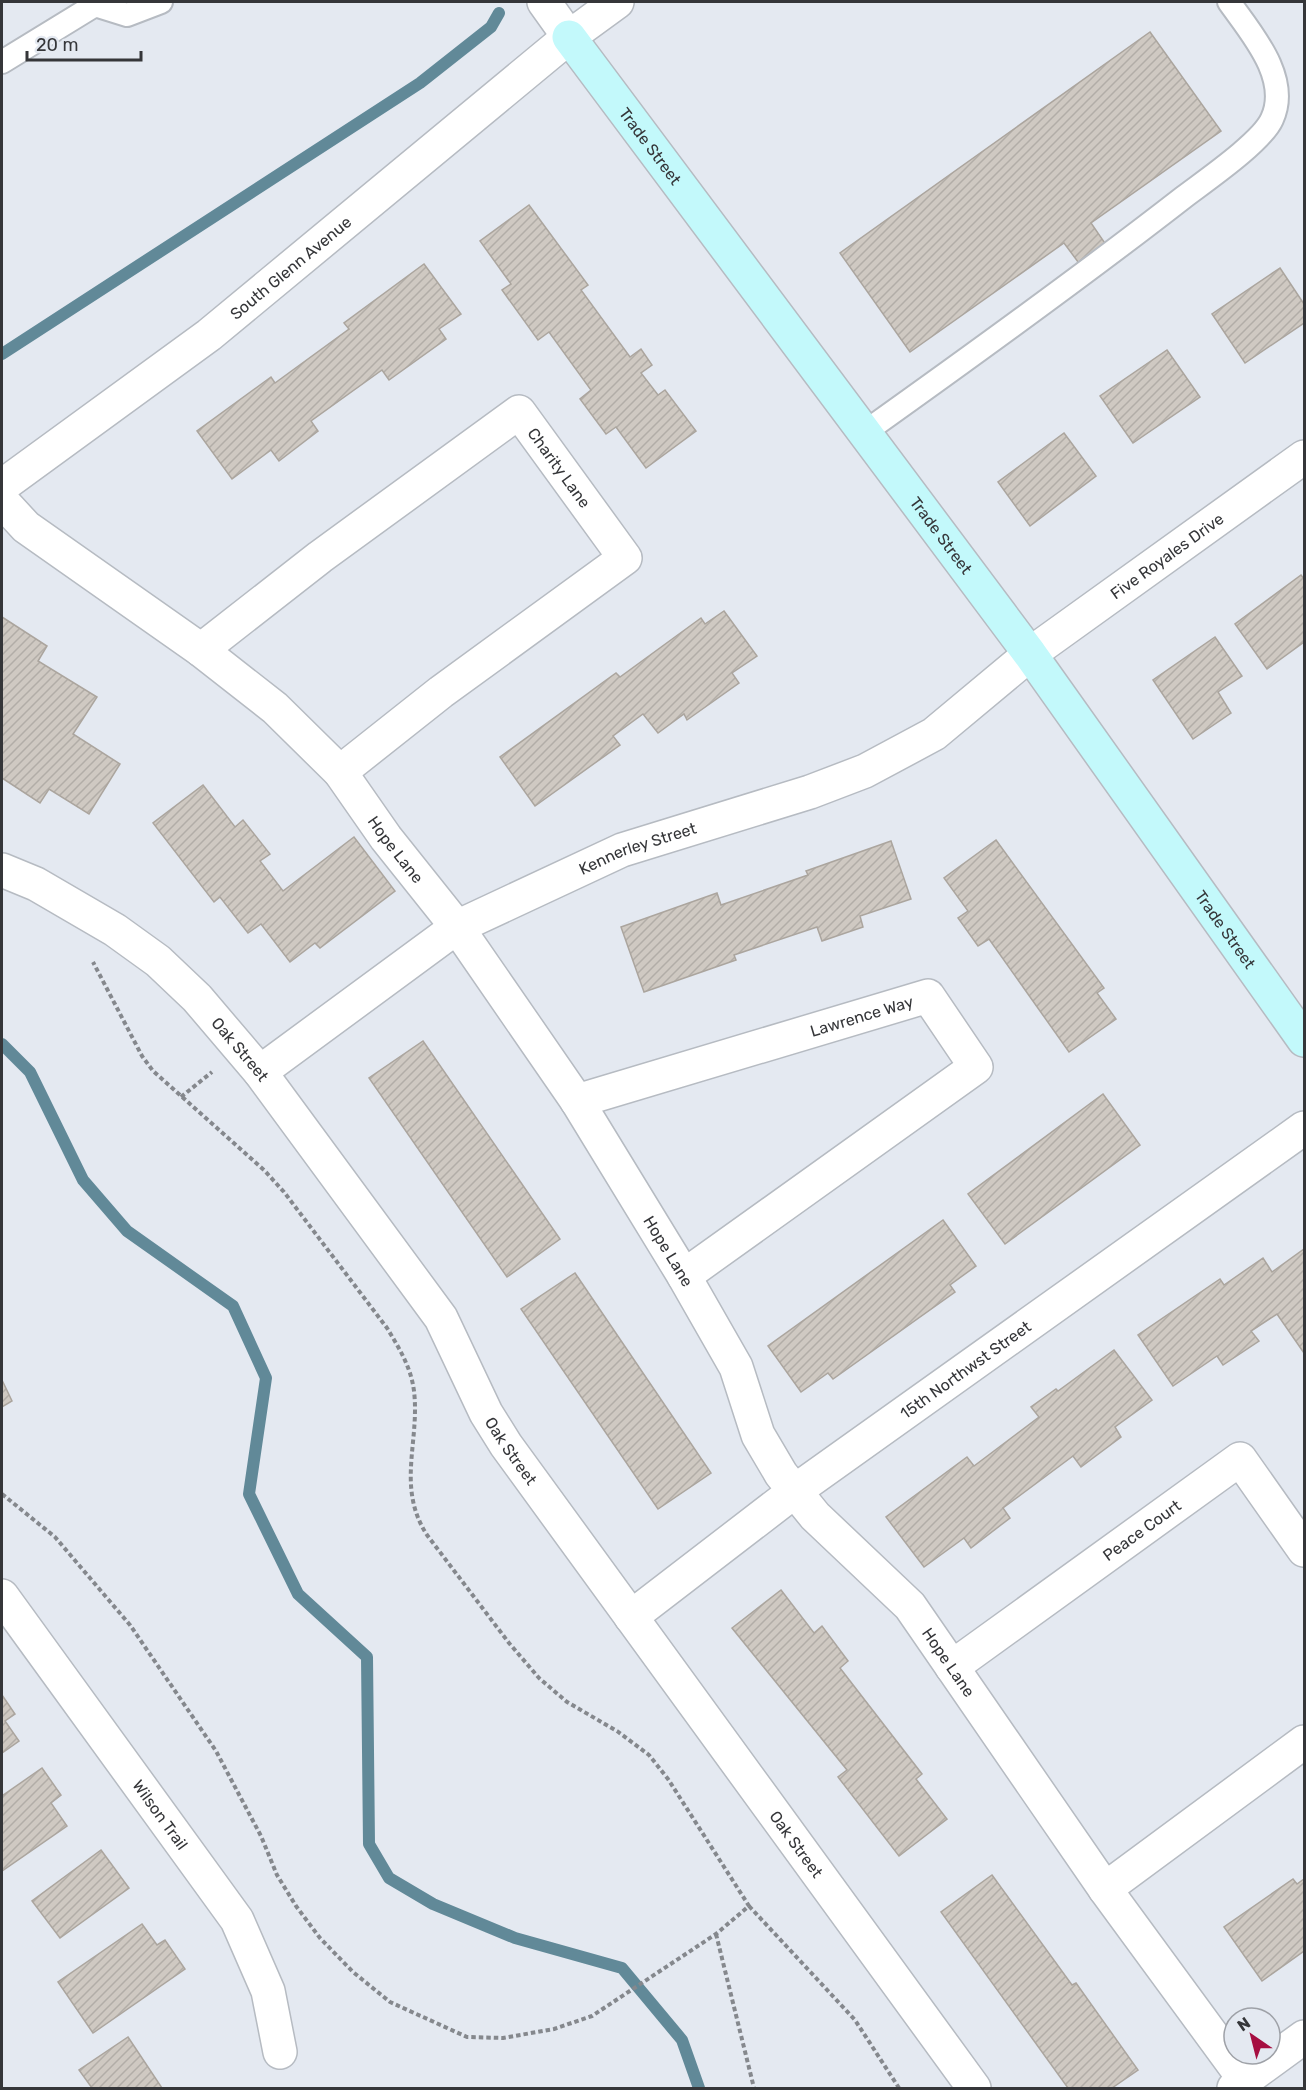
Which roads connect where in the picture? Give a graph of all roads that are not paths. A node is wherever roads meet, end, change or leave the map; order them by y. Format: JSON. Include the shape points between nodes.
{"nodes":[{"id":1,"x":161,"y":2,"type":"edge"},
{"id":2,"x":544,"y":2,"type":"edge"},
{"id":3,"x":617,"y":2,"type":"edge"},
{"id":4,"x":1229,"y":2,"type":"edge"},
{"id":5,"x":93,"y":3,"type":"edge"},
{"id":6,"x":569,"y":37,"type":"junction"},
{"id":7,"x":2,"y":62,"type":"edge"},
{"id":8,"x":865,"y":432,"type":"junction"},
{"id":9,"x":1305,"y":457,"type":"edge"},
{"id":10,"x":2,"y":486,"type":"edge"},
{"id":11,"x":2,"y":501,"type":"edge"},
{"id":12,"x":201,"y":650,"type":"junction"},
{"id":13,"x":1030,"y":654,"type":"junction"},
{"id":14,"x":340,"y":772,"type":"junction"},
{"id":15,"x":2,"y":870,"type":"edge"},
{"id":16,"x":457,"y":927,"type":"junction"},
{"id":17,"x":1305,"y":1040,"type":"edge"},
{"id":18,"x":260,"y":1072,"type":"junction"},
{"id":19,"x":577,"y":1101,"type":"junction"},
{"id":20,"x":1305,"y":1128,"type":"edge"},
{"id":21,"x":684,"y":1276,"type":"junction"},
{"id":22,"x":795,"y":1491,"type":"junction"},
{"id":23,"x":1305,"y":1550,"type":"edge"},
{"id":24,"x":2,"y":1596,"type":"edge"},
{"id":25,"x":631,"y":1617,"type":"junction"},
{"id":26,"x":952,"y":1667,"type":"junction"},
{"id":27,"x":1305,"y":1742,"type":"edge"},
{"id":28,"x":1105,"y":1889,"type":"junction"},
{"id":29,"x":1305,"y":2037,"type":"edge"},
{"id":30,"x":280,"y":2052,"type":"dead end"},
{"id":31,"x":1240,"y":2084,"type":"edge"},
{"id":32,"x":974,"y":2088,"type":"edge"}],
"edges":[{"from":1,"to":5,"type":"lane","via":[[127,15]]},
{"from":2,"to":6,"type":"street"},
{"from":3,"to":6,"type":"street","name":"South Glenn Avenue"},
{"from":4,"to":8,"type":"lane","via":[[1260,46],[1278,88],[1272,120],[1243,152],[1089,271]]},
{"from":5,"to":7,"type":"lane"},
{"from":6,"to":8,"type":"street","name":"Trade Street"},
{"from":6,"to":10,"type":"street","name":"South Glenn Avenue","via":[[209,335]]},
{"from":8,"to":13,"type":"street","name":"Trade Street"},
{"from":9,"to":13,"type":"street","name":"Five Royales Drive"},
{"from":11,"to":12,"type":"street","name":"Hope Lane","via":[[26,527]]},
{"from":12,"to":14,"type":"street","name":"Hope Lane","via":[[275,708]]},
{"from":12,"to":14,"type":"street","name":"Charity Lane","via":[[320,557],[519,412],[625,558],[441,692]]},
{"from":13,"to":16,"type":"street","name":"Kennerley Street","via":[[934,734],[865,771],[622,850]]},
{"from":13,"to":17,"type":"street","name":"Trade Street"},
{"from":14,"to":16,"type":"street","name":"Hope Lane","via":[[386,838]]},
{"from":15,"to":18,"type":"street","name":"Oak Street","via":[[36,884],[116,930],[158,961],[197,998]]},
{"from":16,"to":18,"type":"street","name":"Kennerley Street"},
{"from":16,"to":19,"type":"street","name":"Hope Lane"},
{"from":18,"to":25,"type":"street","name":"Oak Street","via":[[441,1318],[486,1413],[506,1445]]},
{"from":19,"to":21,"type":"street","name":"Hope Lane"},
{"from":19,"to":21,"type":"street","name":"Lawrence Way","via":[[928,996],[976,1067]]},
{"from":20,"to":22,"type":"street","name":"15th Northwst Street"},
{"from":21,"to":22,"type":"street","name":"Hope Lane","via":[[736,1367],[758,1435]]},
{"from":22,"to":25,"type":"street","name":"15th Northwst Street"},
{"from":22,"to":26,"type":"street","name":"Hope Lane","via":[[815,1516],[910,1606]]},
{"from":23,"to":26,"type":"street","name":"Peace Court","via":[[1240,1459]]},
{"from":24,"to":30,"type":"street","name":"Wilson Trail","via":[[237,1920],[268,1991]]},
{"from":25,"to":32,"type":"street","name":"Oak Street"},
{"from":26,"to":28,"type":"street","name":"Hope Lane"},
{"from":27,"to":28,"type":"street"},
{"from":28,"to":31,"type":"street","name":"Hope Lane"},
{"from":29,"to":31,"type":"street"}]}
